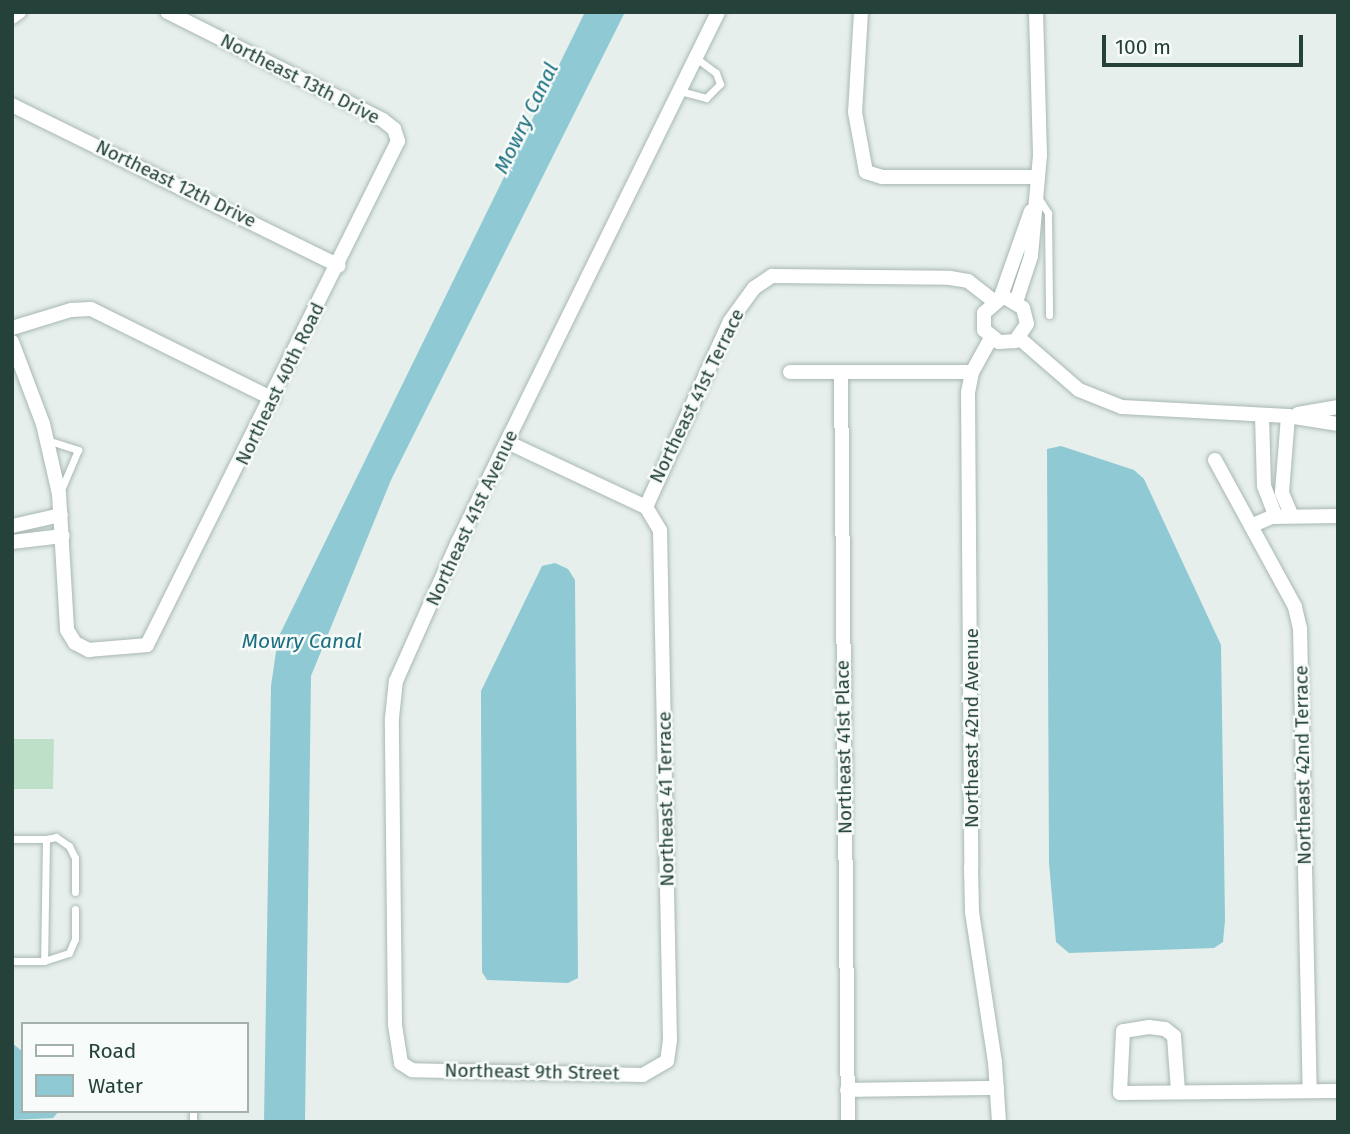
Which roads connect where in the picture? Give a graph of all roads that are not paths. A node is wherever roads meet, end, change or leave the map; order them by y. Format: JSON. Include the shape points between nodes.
{"nodes":[{"id":1,"x":19,"y":12,"type":"edge"},
{"id":2,"x":167,"y":12,"type":"edge"},
{"id":3,"x":718,"y":12,"type":"edge"},
{"id":4,"x":861,"y":12,"type":"edge"},
{"id":5,"x":1036,"y":12,"type":"edge"},
{"id":6,"x":12,"y":17,"type":"edge"},
{"id":7,"x":696,"y":58,"type":"junction"},
{"id":8,"x":680,"y":91,"type":"junction"},
{"id":9,"x":12,"y":105,"type":"edge"},
{"id":10,"x":394,"y":129,"type":"joint"},
{"id":11,"x":1038,"y":177,"type":"junction"},
{"id":12,"x":1037,"y":196,"type":"junction"},
{"id":13,"x":1013,"y":255,"type":"junction"},
{"id":14,"x":1030,"y":261,"type":"junction"},
{"id":15,"x":339,"y":266,"type":"junction"},
{"id":16,"x":997,"y":300,"type":"junction"},
{"id":17,"x":1016,"y":302,"type":"junction"},
{"id":18,"x":1049,"y":315,"type":"dead end"},
{"id":19,"x":12,"y":328,"type":"edge"},
{"id":20,"x":991,"y":338,"type":"junction"},
{"id":21,"x":1020,"y":338,"type":"junction"},
{"id":22,"x":12,"y":342,"type":"edge"},
{"id":23,"x":790,"y":372,"type":"dead end"},
{"id":24,"x":841,"y":372,"type":"junction"},
{"id":25,"x":972,"y":372,"type":"junction"},
{"id":26,"x":273,"y":399,"type":"junction"},
{"id":27,"x":1338,"y":407,"type":"edge"},
{"id":28,"x":1262,"y":415,"type":"junction"},
{"id":29,"x":1288,"y":416,"type":"junction"},
{"id":30,"x":1338,"y":425,"type":"edge"},
{"id":31,"x":47,"y":440,"type":"junction"},
{"id":32,"x":507,"y":443,"type":"junction"},
{"id":33,"x":1215,"y":460,"type":"dead end"},
{"id":34,"x":59,"y":494,"type":"junction"},
{"id":35,"x":646,"y":507,"type":"junction"},
{"id":36,"x":61,"y":515,"type":"junction"},
{"id":37,"x":1276,"y":516,"type":"junction"},
{"id":38,"x":1292,"y":516,"type":"junction"},
{"id":39,"x":1338,"y":516,"type":"edge"},
{"id":40,"x":12,"y":526,"type":"edge"},
{"id":41,"x":1251,"y":526,"type":"junction"},
{"id":42,"x":63,"y":536,"type":"junction"},
{"id":43,"x":12,"y":542,"type":"edge"},
{"id":44,"x":12,"y":839,"type":"edge"},
{"id":45,"x":46,"y":839,"type":"junction"},
{"id":46,"x":75,"y":892,"type":"dead end"},
{"id":47,"x":75,"y":909,"type":"dead end"},
{"id":48,"x":12,"y":961,"type":"edge"},
{"id":49,"x":44,"y":961,"type":"junction"},
{"id":50,"x":401,"y":1063,"type":"joint"},
{"id":51,"x":662,"y":1065,"type":"joint"},
{"id":52,"x":997,"y":1088,"type":"junction"},
{"id":53,"x":847,"y":1090,"type":"junction"},
{"id":54,"x":1178,"y":1091,"type":"junction"},
{"id":55,"x":1310,"y":1091,"type":"junction"},
{"id":56,"x":1338,"y":1091,"type":"edge"},
{"id":57,"x":848,"y":1122,"type":"edge"},
{"id":58,"x":999,"y":1122,"type":"edge"}],
"edges":[{"from":1,"to":6,"type":"street"},
{"from":2,"to":10,"type":"street","name":"Northeast 13th Drive"},
{"from":3,"to":7,"type":"street","name":"Northeast 41st Avenue"},
{"from":4,"to":11,"type":"street","via":[[854,62],[855,112],[866,172],[882,177]]},
{"from":5,"to":11,"type":"street"},
{"from":7,"to":8,"type":"street","name":"Northeast 41st Avenue"},
{"from":7,"to":8,"type":"lane","via":[[716,73],[720,84],[706,98]]},
{"from":8,"to":32,"type":"street","name":"Northeast 41st Avenue"},
{"from":9,"to":15,"type":"street","name":"Northeast 12th Drive"},
{"from":10,"to":15,"type":"street","name":"Northeast 40th Road","via":[[398,141],[394,154]]},
{"from":11,"to":12,"type":"street"},
{"from":12,"to":13,"type":"street"},
{"from":12,"to":14,"type":"street"},
{"from":12,"to":18,"type":"lane","via":[[1048,213]]},
{"from":13,"to":14,"type":"street"},
{"from":13,"to":16,"type":"street"},
{"from":14,"to":17,"type":"street"},
{"from":15,"to":26,"type":"street","name":"Northeast 40th Road"},
{"from":16,"to":17,"type":"street"},
{"from":16,"to":20,"type":"street","via":[[982,322]]},
{"from":16,"to":35,"type":"street","name":"Northeast 41st Terrace","via":[[968,281],[950,278],[772,276],[754,288],[730,321]]},
{"from":17,"to":21,"type":"street","via":[[1026,314]]},
{"from":19,"to":26,"type":"street","via":[[91,309]]},
{"from":20,"to":21,"type":"street","via":[[999,342]]},
{"from":20,"to":25,"type":"street","name":"Northeast 42nd Avenue"},
{"from":21,"to":28,"type":"street","via":[[1079,390],[1122,407]]},
{"from":22,"to":31,"type":"street"},
{"from":23,"to":24,"type":"street"},
{"from":24,"to":25,"type":"street"},
{"from":24,"to":53,"type":"street","name":"Northeast 41st Place"},
{"from":25,"to":52,"type":"street","name":"Northeast 42nd Avenue","via":[[968,392],[972,912]]},
{"from":26,"to":42,"type":"street","name":"Northeast 40th Road","via":[[154,636],[137,649],[89,650],[75,643],[67,631]]},
{"from":27,"to":29,"type":"street"},
{"from":28,"to":29,"type":"street"},
{"from":28,"to":37,"type":"street","via":[[1264,486]]},
{"from":29,"to":30,"type":"street"},
{"from":29,"to":38,"type":"street","via":[[1282,493]]},
{"from":31,"to":34,"type":"street"},
{"from":31,"to":34,"type":"lane","via":[[78,450]]},
{"from":32,"to":35,"type":"street"},
{"from":32,"to":50,"type":"street","name":"Northeast 41st Avenue","via":[[396,681],[395,1010]]},
{"from":33,"to":41,"type":"street","name":"Northeast 42nd Terrace"},
{"from":34,"to":36,"type":"street"},
{"from":35,"to":51,"type":"street","name":"Northeast 41 Terrace","via":[[660,530],[670,1041]]},
{"from":36,"to":40,"type":"street"},
{"from":36,"to":42,"type":"street"},
{"from":37,"to":38,"type":"street"},
{"from":37,"to":41,"type":"street"},
{"from":38,"to":39,"type":"street"},
{"from":41,"to":55,"type":"street","name":"Northeast 42nd Terrace","via":[[1295,607],[1300,628]]},
{"from":42,"to":43,"type":"street"},
{"from":44,"to":45,"type":"lane"},
{"from":45,"to":46,"type":"lane","via":[[55,837],[69,846],[75,858]]},
{"from":45,"to":49,"type":"lane"},
{"from":47,"to":49,"type":"lane","via":[[75,939],[69,953]]},
{"from":48,"to":49,"type":"lane"},
{"from":50,"to":51,"type":"street","name":"Northeast 9th Street","via":[[412,1069],[643,1075]]},
{"from":52,"to":53,"type":"street"},
{"from":52,"to":58,"type":"street","name":"Northeast 42nd Avenue"},
{"from":53,"to":57,"type":"street","name":"Northeast 41st Place"},
{"from":54,"to":54,"type":"street","via":[[1120,1093],[1123,1031],[1165,1028],[1174,1036]]},
{"from":54,"to":55,"type":"street"},
{"from":55,"to":56,"type":"street"}]}
